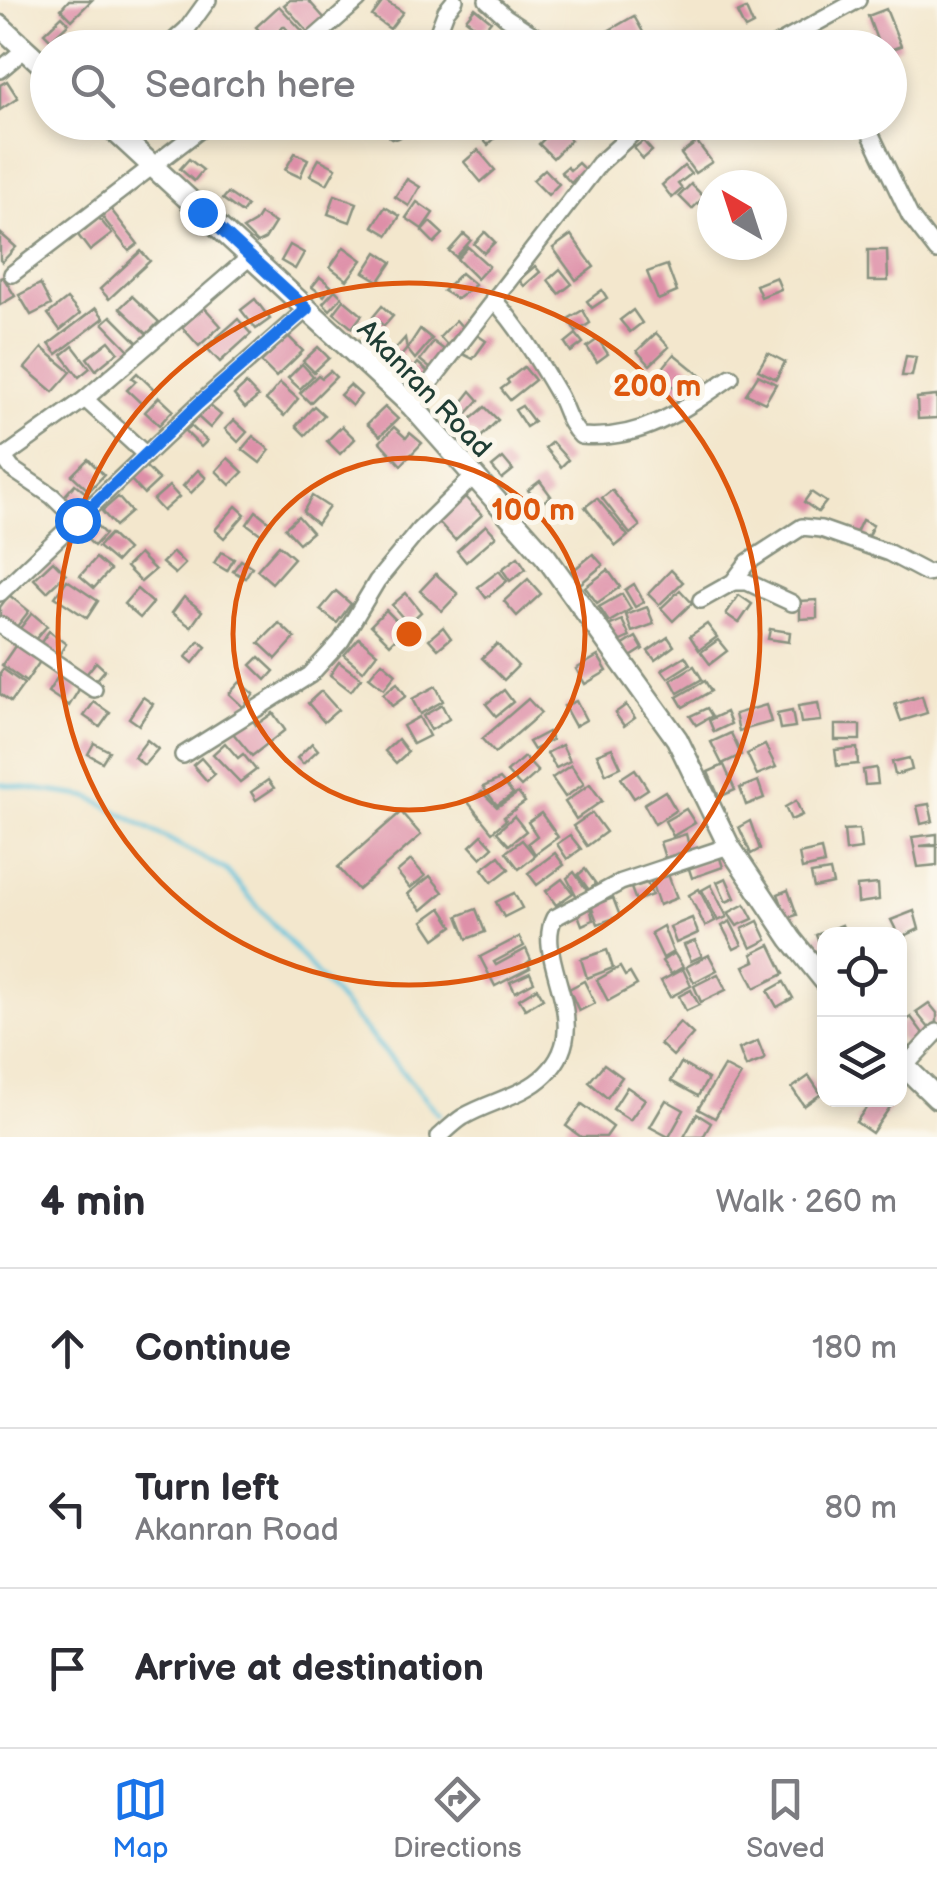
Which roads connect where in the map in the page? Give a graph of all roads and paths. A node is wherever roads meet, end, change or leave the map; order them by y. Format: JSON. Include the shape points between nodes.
{"nodes":[{"id":1,"x":208,"y":0,"type":"edge"},
{"id":2,"x":358,"y":0,"type":"edge"},
{"id":3,"x":430,"y":0,"type":"edge"},
{"id":4,"x":487,"y":0,"type":"edge"},
{"id":5,"x":858,"y":0,"type":"edge"},
{"id":6,"x":451,"y":5,"type":"edge"},
{"id":7,"x":831,"y":6,"type":"edge"},
{"id":8,"x":0,"y":26,"type":"edge"},
{"id":9,"x":185,"y":30,"type":"edge"},
{"id":10,"x":324,"y":30,"type":"edge"},
{"id":11,"x":440,"y":30,"type":"edge"},
{"id":12,"x":526,"y":30,"type":"edge"},
{"id":13,"x":800,"y":30,"type":"edge"},
{"id":14,"x":25,"y":50,"type":"junction"},
{"id":15,"x":30,"y":54,"type":"edge"},
{"id":16,"x":0,"y":70,"type":"edge"},
{"id":17,"x":125,"y":140,"type":"edge"},
{"id":18,"x":188,"y":140,"type":"edge"},
{"id":19,"x":625,"y":140,"type":"edge"},
{"id":20,"x":875,"y":140,"type":"edge"},
{"id":21,"x":154,"y":167,"type":"junction"},
{"id":22,"x":937,"y":251,"type":"edge"},
{"id":23,"x":251,"y":256,"type":"junction"},
{"id":24,"x":12,"y":274,"type":"dead end"},
{"id":25,"x":493,"y":299,"type":"junction"},
{"id":26,"x":307,"y":309,"type":"junction"},
{"id":27,"x":731,"y":378,"type":"dead end"},
{"id":28,"x":86,"y":400,"type":"junction"},
{"id":29,"x":412,"y":406,"type":"junction"},
{"id":30,"x":146,"y":456,"type":"junction"},
{"id":31,"x":2,"y":459,"type":"edge"},
{"id":32,"x":474,"y":476,"type":"junction"},
{"id":33,"x":77,"y":520,"type":"junction"},
{"id":34,"x":937,"y":572,"type":"edge"},
{"id":35,"x":732,"y":582,"type":"junction"},
{"id":36,"x":0,"y":593,"type":"edge"},
{"id":37,"x":701,"y":600,"type":"dead end"},
{"id":38,"x":792,"y":604,"type":"dead end"},
{"id":39,"x":0,"y":625,"type":"edge"},
{"id":40,"x":94,"y":689,"type":"dead end"},
{"id":41,"x":183,"y":754,"type":"dead end"},
{"id":42,"x":729,"y":846,"type":"junction"},
{"id":43,"x":817,"y":971,"type":"edge"},
{"id":44,"x":937,"y":1032,"type":"edge"},
{"id":45,"x":907,"y":1059,"type":"edge"},
{"id":46,"x":907,"y":1069,"type":"edge"},
{"id":47,"x":937,"y":1098,"type":"edge"},
{"id":48,"x":440,"y":1137,"type":"edge"}],
"edges":[{"from":1,"to":9,"type":"street"},
{"from":2,"to":10,"type":"street"},
{"from":3,"to":6,"type":"street"},
{"from":4,"to":12,"type":"street"},
{"from":5,"to":7,"type":"street"},
{"from":6,"to":11,"type":"street"},
{"from":7,"to":13,"type":"street"},
{"from":8,"to":14,"type":"main road"},
{"from":14,"to":15,"type":"main road"},
{"from":14,"to":16,"type":"street"},
{"from":17,"to":21,"type":"main road","name":"Akanran Road"},
{"from":18,"to":21,"type":"street"},
{"from":19,"to":25,"type":"street"},
{"from":20,"to":22,"type":"street","via":[[910,216]]},
{"from":21,"to":23,"type":"main road","name":"Akanran Road"},
{"from":21,"to":24,"type":"street"},
{"from":23,"to":26,"type":"main road","name":"Akanran Road"},
{"from":23,"to":28,"type":"street"},
{"from":25,"to":27,"type":"street","via":[[518,326],[581,436],[653,427]]},
{"from":25,"to":29,"type":"street"},
{"from":26,"to":29,"type":"main road","name":"Akanran Road"},
{"from":26,"to":30,"type":"street"},
{"from":28,"to":30,"type":"street"},
{"from":28,"to":31,"type":"street"},
{"from":29,"to":32,"type":"main road","name":"Akanran Road"},
{"from":30,"to":33,"type":"street"},
{"from":31,"to":33,"type":"street"},
{"from":32,"to":41,"type":"street","via":[[420,530],[310,675]]},
{"from":32,"to":42,"type":"main road","name":"Akanran Road","via":[[546,557],[677,738]]},
{"from":33,"to":36,"type":"street"},
{"from":34,"to":35,"type":"street","via":[[802,527],[748,562]]},
{"from":35,"to":37,"type":"street"},
{"from":35,"to":38,"type":"street","via":[[747,582]]},
{"from":39,"to":40,"type":"street"},
{"from":42,"to":43,"type":"main road","name":"Akanran Road"},
{"from":42,"to":48,"type":"street","via":[[622,882],[554,918],[550,934],[566,1012],[560,1056],[543,1078],[463,1117]]},
{"from":44,"to":45,"type":"street"},
{"from":46,"to":47,"type":"main road"}]}
